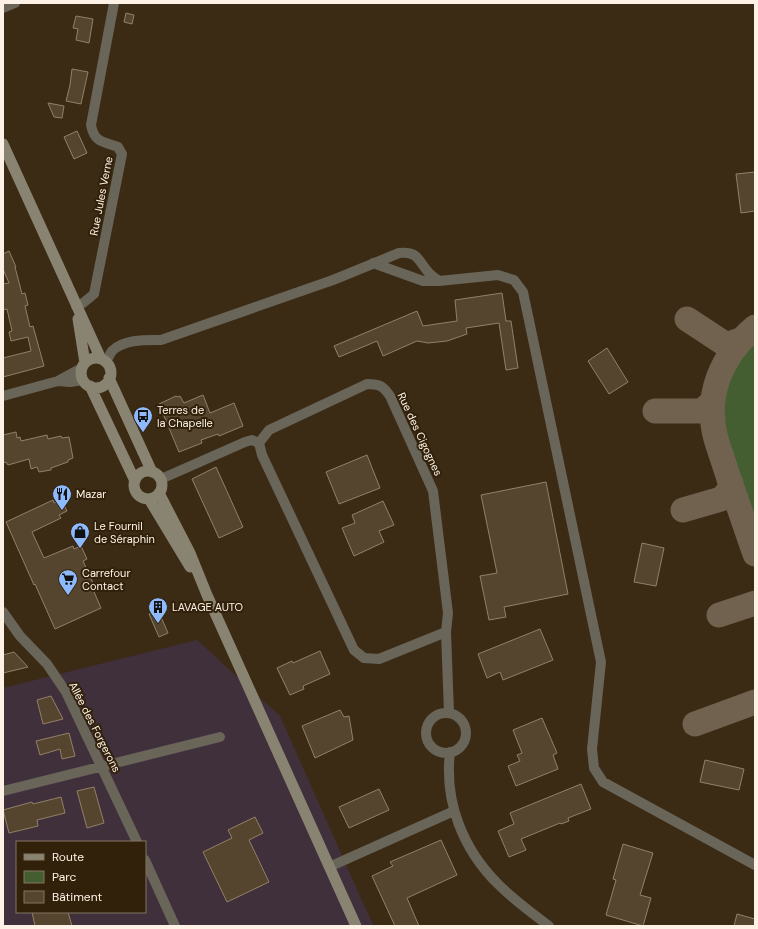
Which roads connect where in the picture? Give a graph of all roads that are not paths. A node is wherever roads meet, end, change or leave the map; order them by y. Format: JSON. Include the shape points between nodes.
{"nodes":[{"id":1,"x":15,"y":3,"type":"edge"},
{"id":2,"x":114,"y":3,"type":"edge"},
{"id":3,"x":3,"y":8,"type":"edge"},
{"id":4,"x":3,"y":144,"type":"edge"},
{"id":5,"x":373,"y":263,"type":"junction"},
{"id":6,"x":439,"y":281,"type":"junction"},
{"id":7,"x":76,"y":306,"type":"junction"},
{"id":8,"x":103,"y":360,"type":"junction"},
{"id":9,"x":83,"y":365,"type":"junction"},
{"id":10,"x":109,"y":378,"type":"junction"},
{"id":11,"x":58,"y":381,"type":"junction"},
{"id":12,"x":87,"y":384,"type":"junction"},
{"id":13,"x":3,"y":396,"type":"edge"},
{"id":14,"x":260,"y":443,"type":"junction"},
{"id":15,"x":156,"y":475,"type":"junction"},
{"id":16,"x":135,"y":481,"type":"junction"},
{"id":17,"x":160,"y":493,"type":"junction"},
{"id":18,"x":149,"y":499,"type":"junction"},
{"id":19,"x":207,"y":595,"type":"junction"},
{"id":20,"x":3,"y":612,"type":"edge"},
{"id":21,"x":446,"y":632,"type":"junction"},
{"id":22,"x":449,"y":713,"type":"junction"},
{"id":23,"x":220,"y":737,"type":"dead end"},
{"id":24,"x":450,"y":752,"type":"junction"},
{"id":25,"x":102,"y":766,"type":"junction"},
{"id":26,"x":3,"y":791,"type":"edge"},
{"id":27,"x":454,"y":811,"type":"junction"},
{"id":28,"x":137,"y":841,"type":"edge"},
{"id":29,"x":146,"y":862,"type":"edge"},
{"id":30,"x":755,"y":864,"type":"edge"},
{"id":31,"x":328,"y":867,"type":"junction"},
{"id":32,"x":175,"y":926,"type":"edge"},
{"id":33,"x":356,"y":926,"type":"edge"},
{"id":34,"x":549,"y":926,"type":"edge"}],
"edges":[{"from":1,"to":3,"type":"street"},
{"from":2,"to":7,"type":"street","name":"Rue Jules Verne","via":[[91,125],[92,133],[97,140],[118,147],[122,154],[94,294]]},
{"from":4,"to":7,"type":"main road"},
{"from":5,"to":6,"type":"street","via":[[423,281]]},
{"from":5,"to":6,"type":"street","via":[[408,252],[416,256]]},
{"from":5,"to":8,"type":"street","via":[[333,280],[161,340],[138,340],[121,346]]},
{"from":6,"to":30,"type":"street","via":[[498,275],[514,280],[523,292],[601,662],[592,749],[594,768],[603,782]]},
{"from":7,"to":8,"type":"main road"},
{"from":7,"to":9,"type":"main road"},
{"from":8,"to":9,"type":"main road","via":[[92,359]]},
{"from":8,"to":10,"type":"main road","via":[[110,369]]},
{"from":9,"to":11,"type":"street"},
{"from":9,"to":12,"type":"main road","via":[[81,372]]},
{"from":10,"to":12,"type":"main road","via":[[104,385],[95,388]]},
{"from":10,"to":15,"type":"main road"},
{"from":11,"to":12,"type":"street"},
{"from":11,"to":13,"type":"street"},
{"from":12,"to":16,"type":"main road"},
{"from":14,"to":15,"type":"street","via":[[252,440],[245,442]]},
{"from":14,"to":21,"type":"street","via":[[273,480],[354,650],[364,658],[379,659]]},
{"from":14,"to":21,"type":"street","name":"Rue des Cigognes","via":[[269,430],[367,384],[384,387],[433,491],[448,613]]},
{"from":15,"to":16,"type":"main road","via":[[144,472]]},
{"from":15,"to":17,"type":"main road","via":[[162,486]]},
{"from":16,"to":18,"type":"main road","via":[[137,494]]},
{"from":17,"to":18,"type":"main road"},
{"from":17,"to":19,"type":"main road","via":[[190,552]]},
{"from":18,"to":19,"type":"main road"},
{"from":19,"to":31,"type":"main road"},
{"from":20,"to":25,"type":"street","name":"Allée des Forgerons","via":[[20,636],[47,664],[66,692]]},
{"from":21,"to":22,"type":"street","name":"Rue des Cigognes"},
{"from":22,"to":24,"type":"street","via":[[460,719],[466,731],[460,747]]},
{"from":22,"to":24,"type":"street","via":[[436,716],[426,733],[431,745],[437,750]]},
{"from":23,"to":25,"type":"street"},
{"from":24,"to":27,"type":"street","via":[[450,789]]},
{"from":25,"to":26,"type":"street"},
{"from":25,"to":28,"type":"street","name":"Allée des Forgerons"},
{"from":27,"to":31,"type":"street"},
{"from":27,"to":34,"type":"street","via":[[465,837],[490,876]]},
{"from":29,"to":32,"type":"street"},
{"from":31,"to":33,"type":"main road"}]}
